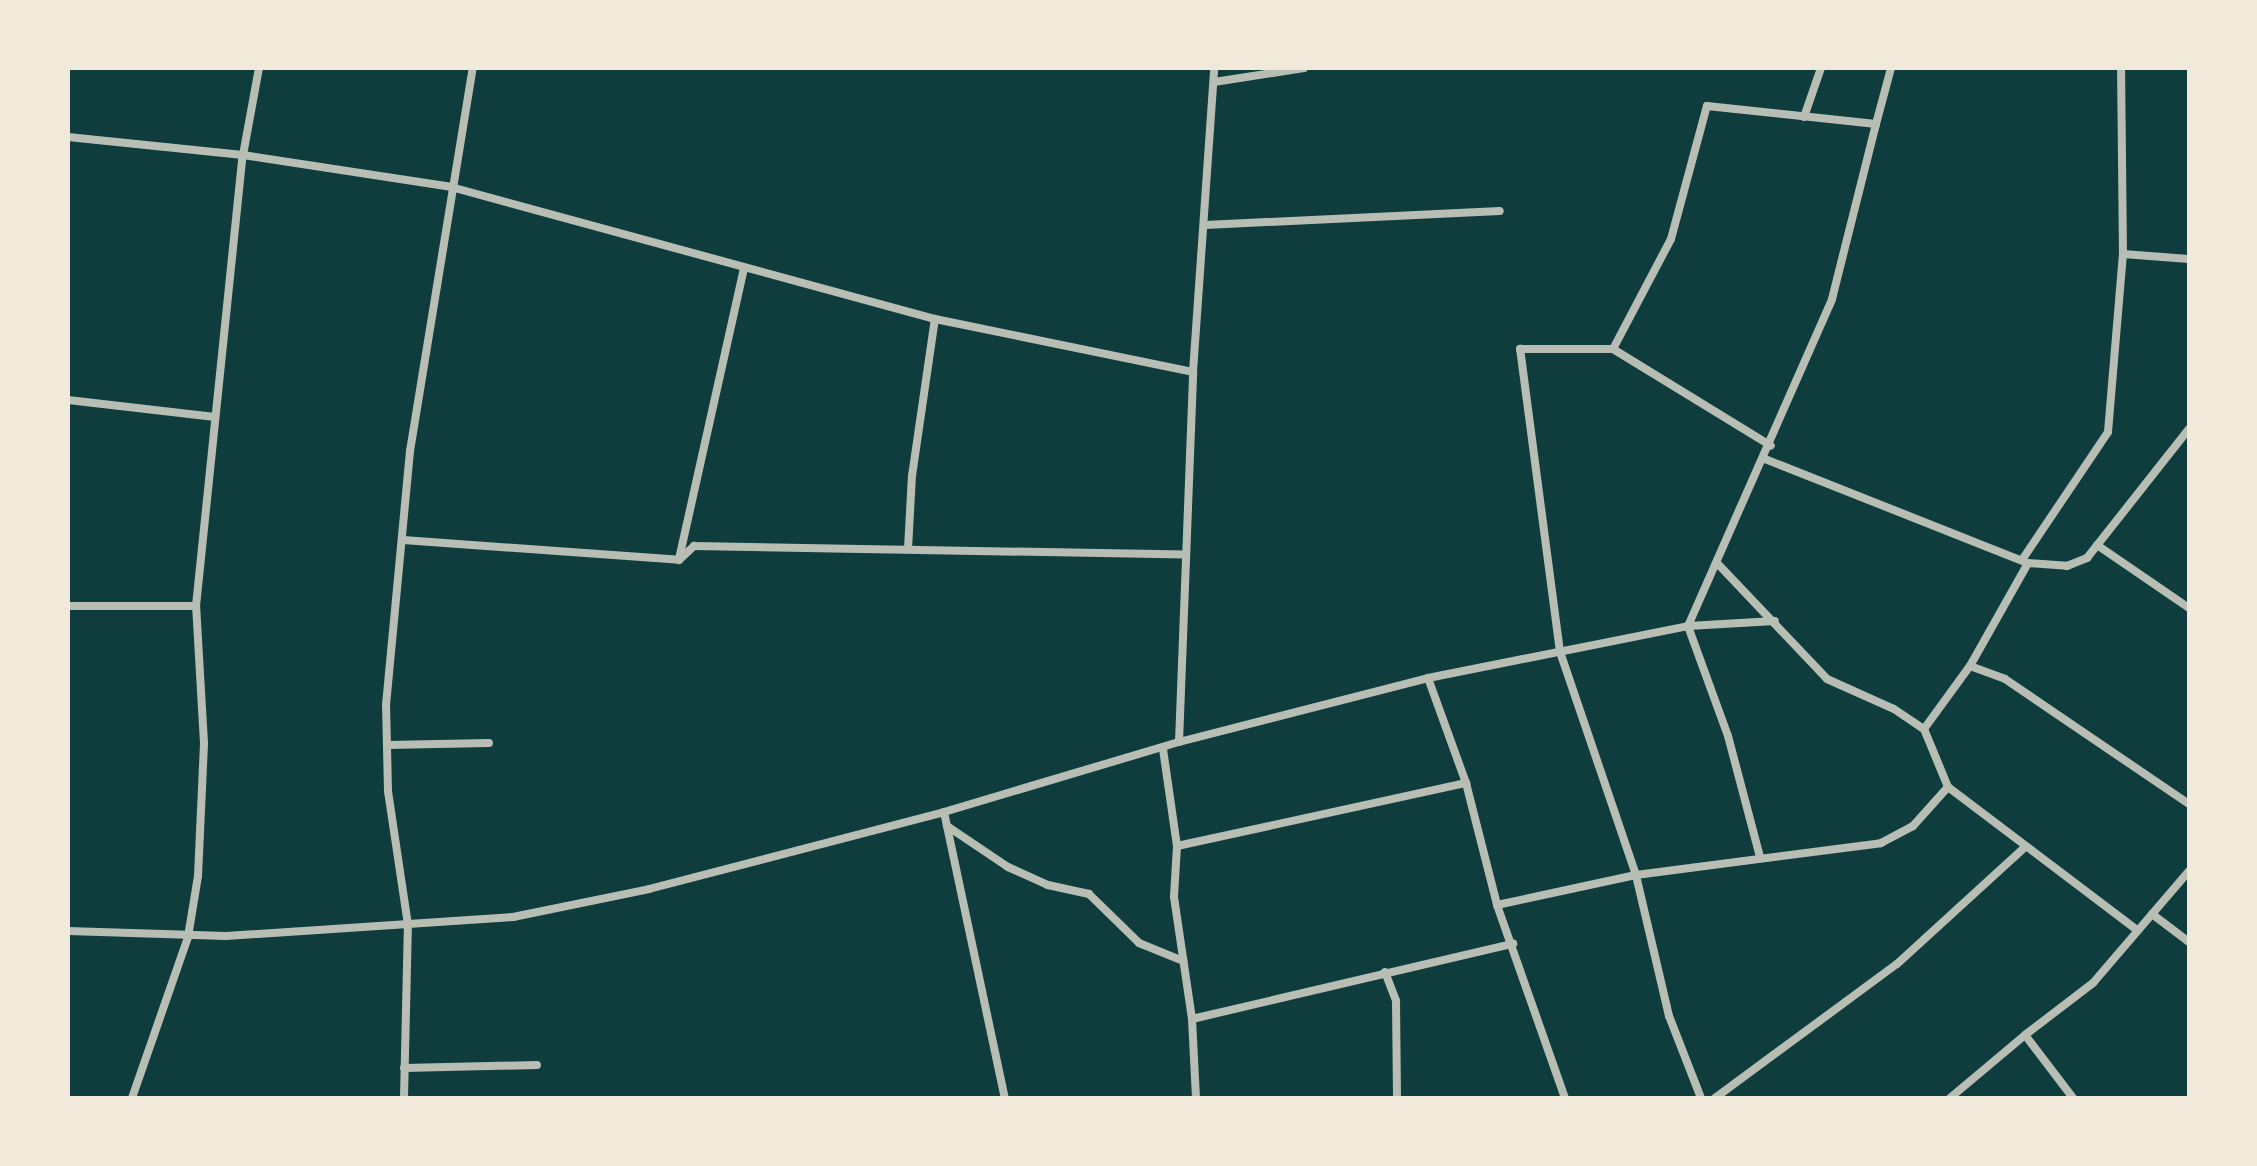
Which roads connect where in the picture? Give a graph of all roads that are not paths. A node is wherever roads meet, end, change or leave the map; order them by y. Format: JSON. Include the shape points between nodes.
{"nodes":[{"id":1,"x":259,"y":68,"type":"edge"},
{"id":2,"x":473,"y":68,"type":"edge"},
{"id":3,"x":1214,"y":68,"type":"edge"},
{"id":4,"x":1304,"y":68,"type":"edge"},
{"id":5,"x":1821,"y":68,"type":"edge"},
{"id":6,"x":1891,"y":68,"type":"edge"},
{"id":7,"x":2121,"y":68,"type":"edge"},
{"id":8,"x":1214,"y":82,"type":"junction"},
{"id":9,"x":1804,"y":117,"type":"junction"},
{"id":10,"x":1876,"y":124,"type":"junction"},
{"id":11,"x":68,"y":137,"type":"edge"},
{"id":12,"x":243,"y":155,"type":"junction"},
{"id":13,"x":451,"y":187,"type":"junction"},
{"id":14,"x":1500,"y":211,"type":"dead end"},
{"id":15,"x":1205,"y":225,"type":"junction"},
{"id":16,"x":2123,"y":254,"type":"junction"},
{"id":17,"x":2189,"y":259,"type":"edge"},
{"id":18,"x":744,"y":269,"type":"junction"},
{"id":19,"x":935,"y":319,"type":"junction"},
{"id":20,"x":1613,"y":349,"type":"junction"},
{"id":21,"x":1193,"y":372,"type":"junction"},
{"id":22,"x":68,"y":400,"type":"edge"},
{"id":23,"x":215,"y":417,"type":"junction"},
{"id":24,"x":2189,"y":429,"type":"edge"},
{"id":25,"x":1771,"y":446,"type":"junction"},
{"id":26,"x":1765,"y":459,"type":"junction"},
{"id":27,"x":403,"y":540,"type":"junction"},
{"id":28,"x":2097,"y":545,"type":"junction"},
{"id":29,"x":908,"y":549,"type":"junction"},
{"id":30,"x":1186,"y":555,"type":"junction"},
{"id":31,"x":679,"y":560,"type":"junction"},
{"id":32,"x":2025,"y":562,"type":"junction"},
{"id":33,"x":1717,"y":563,"type":"junction"},
{"id":34,"x":68,"y":606,"type":"edge"},
{"id":35,"x":196,"y":606,"type":"junction"},
{"id":36,"x":2189,"y":608,"type":"edge"},
{"id":37,"x":1775,"y":621,"type":"junction"},
{"id":38,"x":1688,"y":626,"type":"junction"},
{"id":39,"x":1560,"y":652,"type":"junction"},
{"id":40,"x":1970,"y":666,"type":"junction"},
{"id":41,"x":1428,"y":678,"type":"junction"},
{"id":42,"x":1924,"y":729,"type":"junction"},
{"id":43,"x":1179,"y":742,"type":"junction"},
{"id":44,"x":489,"y":743,"type":"dead end"},
{"id":45,"x":387,"y":745,"type":"junction"},
{"id":46,"x":1163,"y":749,"type":"junction"},
{"id":47,"x":1466,"y":783,"type":"junction"},
{"id":48,"x":1948,"y":787,"type":"junction"},
{"id":49,"x":2189,"y":804,"type":"edge"},
{"id":50,"x":944,"y":812,"type":"junction"},
{"id":51,"x":947,"y":826,"type":"junction"},
{"id":52,"x":1177,"y":846,"type":"junction"},
{"id":53,"x":2024,"y":848,"type":"junction"},
{"id":54,"x":1760,"y":857,"type":"junction"},
{"id":55,"x":2189,"y":871,"type":"edge"},
{"id":56,"x":1636,"y":875,"type":"junction"},
{"id":57,"x":1497,"y":905,"type":"junction"},
{"id":58,"x":2152,"y":914,"type":"junction"},
{"id":59,"x":408,"y":925,"type":"junction"},
{"id":60,"x":2137,"y":930,"type":"junction"},
{"id":61,"x":68,"y":931,"type":"edge"},
{"id":62,"x":188,"y":937,"type":"junction"},
{"id":63,"x":2189,"y":942,"type":"edge"},
{"id":64,"x":1513,"y":944,"type":"junction"},
{"id":65,"x":1183,"y":961,"type":"junction"},
{"id":66,"x":1385,"y":972,"type":"junction"},
{"id":67,"x":1192,"y":1019,"type":"junction"},
{"id":68,"x":2025,"y":1035,"type":"junction"},
{"id":69,"x":537,"y":1065,"type":"dead end"},
{"id":70,"x":404,"y":1068,"type":"junction"},
{"id":71,"x":132,"y":1098,"type":"edge"},
{"id":72,"x":404,"y":1098,"type":"edge"},
{"id":73,"x":1005,"y":1098,"type":"edge"},
{"id":74,"x":1196,"y":1098,"type":"edge"},
{"id":75,"x":1397,"y":1098,"type":"edge"},
{"id":76,"x":1565,"y":1098,"type":"edge"},
{"id":77,"x":1701,"y":1098,"type":"edge"},
{"id":78,"x":1715,"y":1098,"type":"edge"},
{"id":79,"x":1950,"y":1098,"type":"edge"},
{"id":80,"x":2073,"y":1098,"type":"edge"}],
"edges":[{"from":1,"to":12,"type":"street"},
{"from":2,"to":13,"type":"street"},
{"from":3,"to":8,"type":"street"},
{"from":4,"to":8,"type":"street"},
{"from":5,"to":9,"type":"street"},
{"from":6,"to":10,"type":"street"},
{"from":7,"to":16,"type":"street"},
{"from":8,"to":15,"type":"street"},
{"from":9,"to":10,"type":"street"},
{"from":9,"to":20,"type":"street","via":[[1707,106],[1671,239]]},
{"from":10,"to":25,"type":"street","via":[[1832,299]]},
{"from":11,"to":12,"type":"street"},
{"from":12,"to":13,"type":"street"},
{"from":12,"to":23,"type":"street"},
{"from":13,"to":18,"type":"street"},
{"from":13,"to":27,"type":"street","via":[[410,451]]},
{"from":14,"to":15,"type":"street"},
{"from":15,"to":21,"type":"street"},
{"from":16,"to":17,"type":"street"},
{"from":16,"to":32,"type":"street","via":[[2108,432]]},
{"from":18,"to":19,"type":"street"},
{"from":18,"to":31,"type":"street"},
{"from":19,"to":21,"type":"street"},
{"from":19,"to":29,"type":"street","via":[[912,476]]},
{"from":20,"to":25,"type":"street"},
{"from":20,"to":39,"type":"street","via":[[1520,349]]},
{"from":21,"to":30,"type":"street"},
{"from":22,"to":23,"type":"street"},
{"from":23,"to":35,"type":"street"},
{"from":24,"to":28,"type":"street"},
{"from":25,"to":26,"type":"street"},
{"from":26,"to":32,"type":"street"},
{"from":26,"to":33,"type":"street"},
{"from":27,"to":31,"type":"street"},
{"from":27,"to":45,"type":"street","via":[[386,705]]},
{"from":28,"to":32,"type":"street","via":[[2087,558],[2067,566]]},
{"from":28,"to":36,"type":"street"},
{"from":29,"to":30,"type":"street"},
{"from":29,"to":31,"type":"street","via":[[694,546]]},
{"from":30,"to":43,"type":"street"},
{"from":32,"to":40,"type":"street"},
{"from":33,"to":37,"type":"street"},
{"from":33,"to":38,"type":"street"},
{"from":34,"to":35,"type":"street"},
{"from":35,"to":62,"type":"street","via":[[204,743],[198,876]]},
{"from":37,"to":38,"type":"street"},
{"from":37,"to":42,"type":"street","via":[[1827,679],[1894,709]]},
{"from":38,"to":39,"type":"street"},
{"from":38,"to":54,"type":"street","via":[[1728,736]]},
{"from":39,"to":41,"type":"street"},
{"from":39,"to":56,"type":"street"},
{"from":40,"to":42,"type":"street"},
{"from":40,"to":49,"type":"street","via":[[2005,679]]},
{"from":41,"to":43,"type":"street"},
{"from":41,"to":47,"type":"street"},
{"from":42,"to":48,"type":"street"},
{"from":43,"to":46,"type":"street"},
{"from":44,"to":45,"type":"street"},
{"from":45,"to":59,"type":"street","via":[[388,791]]},
{"from":46,"to":50,"type":"street"},
{"from":46,"to":52,"type":"street"},
{"from":47,"to":52,"type":"street"},
{"from":47,"to":57,"type":"street"},
{"from":48,"to":53,"type":"street"},
{"from":48,"to":54,"type":"street","via":[[1913,826],[1881,843],[1825,854]]},
{"from":50,"to":51,"type":"street"},
{"from":50,"to":59,"type":"street","via":[[573,905],[513,917]]},
{"from":51,"to":65,"type":"street","via":[[1008,867],[1048,885],[1089,894],[1139,943]]},
{"from":51,"to":73,"type":"street"},
{"from":52,"to":65,"type":"street","via":[[1174,897]]},
{"from":53,"to":60,"type":"street"},
{"from":53,"to":78,"type":"street","via":[[1897,964]]},
{"from":54,"to":56,"type":"street"},
{"from":55,"to":58,"type":"street"},
{"from":56,"to":57,"type":"street"},
{"from":56,"to":77,"type":"street","via":[[1669,1016]]},
{"from":57,"to":64,"type":"street"},
{"from":58,"to":60,"type":"street"},
{"from":58,"to":63,"type":"street"},
{"from":59,"to":62,"type":"street"},
{"from":59,"to":70,"type":"street"},
{"from":60,"to":68,"type":"street","via":[[2093,983]]},
{"from":61,"to":62,"type":"street"},
{"from":62,"to":71,"type":"street"},
{"from":64,"to":66,"type":"street"},
{"from":64,"to":76,"type":"street"},
{"from":65,"to":67,"type":"street"},
{"from":66,"to":67,"type":"street"},
{"from":66,"to":75,"type":"street","via":[[1396,1001]]},
{"from":67,"to":74,"type":"street"},
{"from":68,"to":79,"type":"street"},
{"from":68,"to":80,"type":"street"},
{"from":69,"to":70,"type":"street"},
{"from":70,"to":72,"type":"street"}]}
